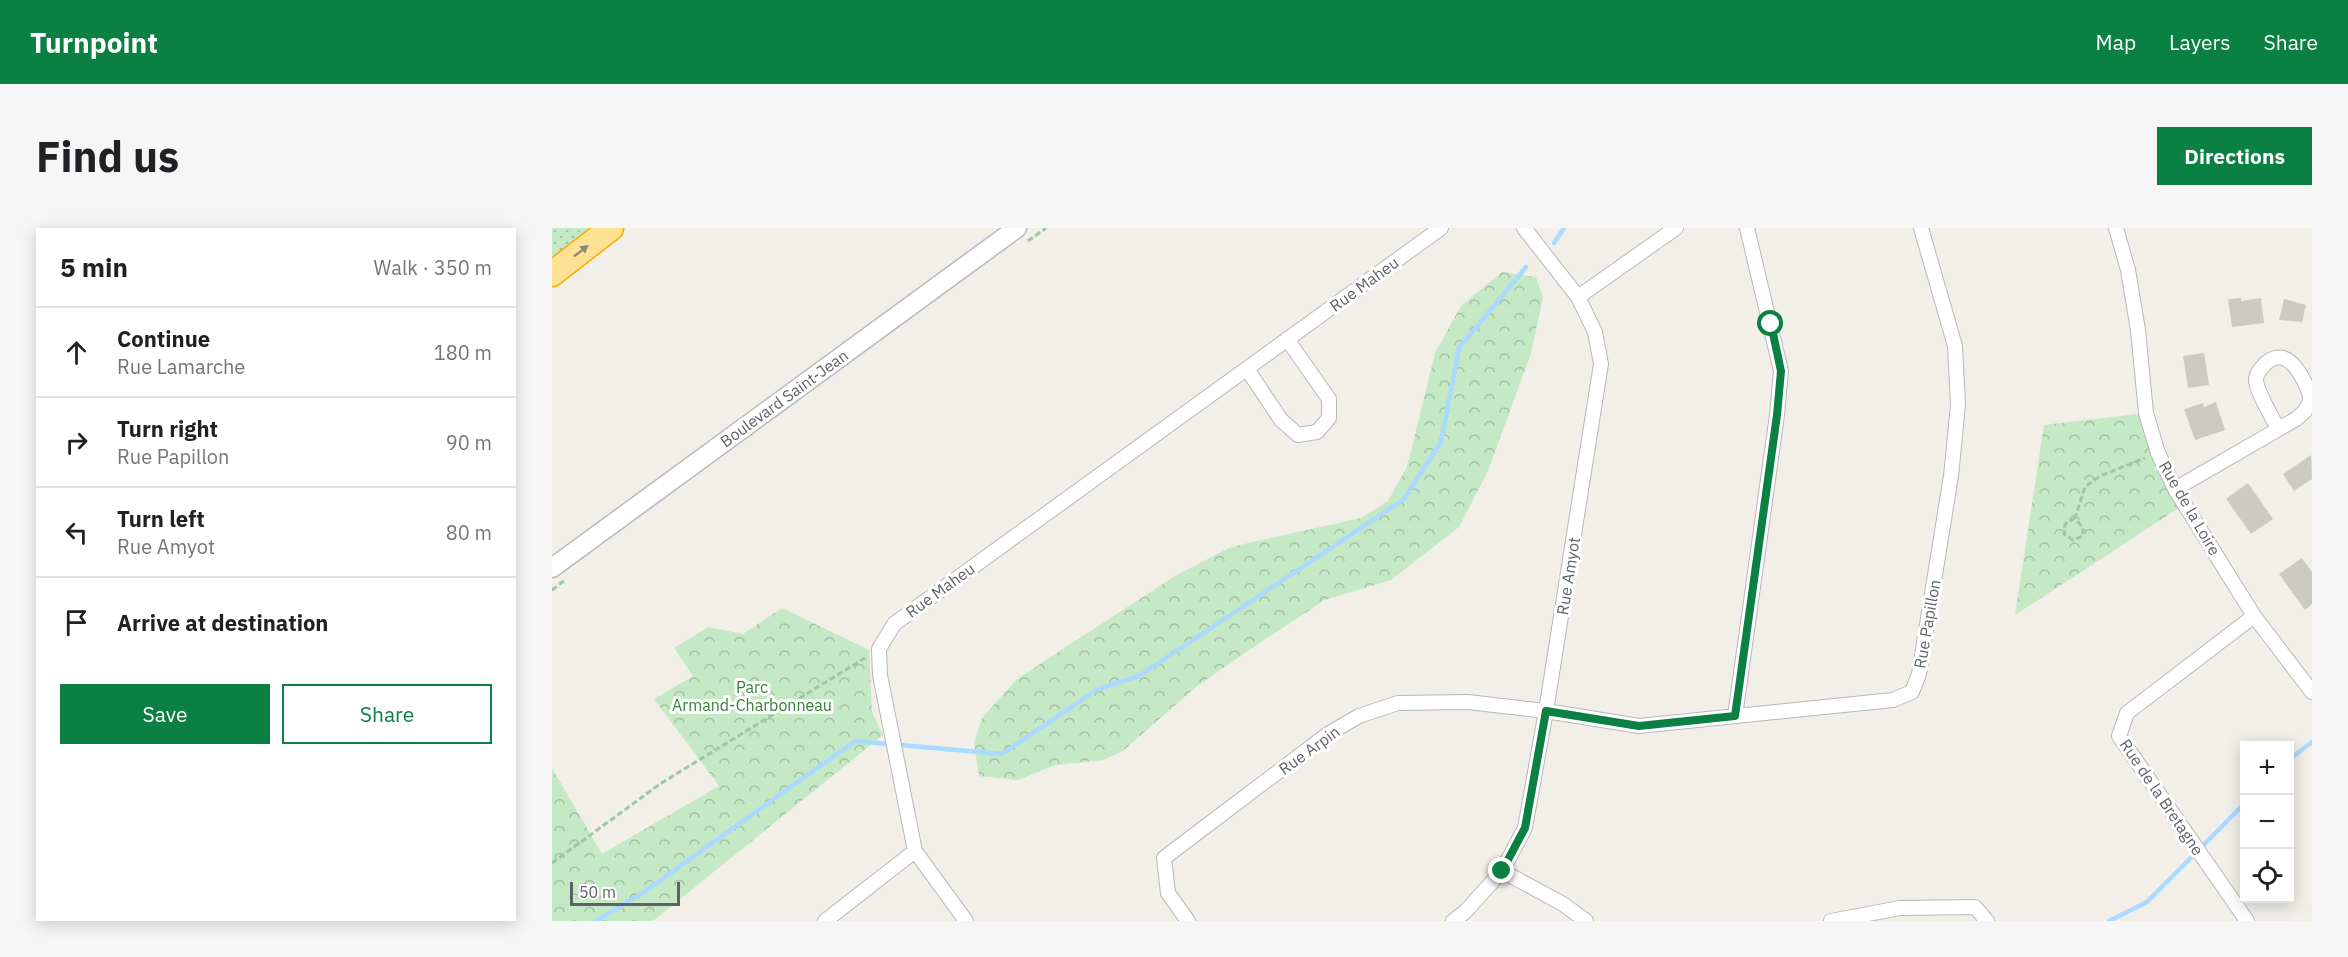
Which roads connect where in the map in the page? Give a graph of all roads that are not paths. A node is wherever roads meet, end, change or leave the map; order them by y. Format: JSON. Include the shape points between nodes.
{"nodes":[{"id":1,"x":611,"y":228,"type":"edge"},
{"id":2,"x":1017,"y":228,"type":"edge"},
{"id":3,"x":1441,"y":228,"type":"edge"},
{"id":4,"x":1524,"y":228,"type":"edge"},
{"id":5,"x":1676,"y":228,"type":"edge"},
{"id":6,"x":1747,"y":228,"type":"edge"},
{"id":7,"x":1921,"y":228,"type":"edge"},
{"id":8,"x":2116,"y":228,"type":"edge"},
{"id":9,"x":552,"y":274,"type":"edge"},
{"id":10,"x":1578,"y":297,"type":"junction"},
{"id":11,"x":1287,"y":339,"type":"junction"},
{"id":12,"x":1247,"y":369,"type":"junction"},
{"id":13,"x":2278,"y":429,"type":"junction"},
{"id":14,"x":2175,"y":489,"type":"junction"},
{"id":15,"x":552,"y":568,"type":"edge"},
{"id":16,"x":2254,"y":616,"type":"junction"},
{"id":17,"x":2312,"y":693,"type":"edge"},
{"id":18,"x":1546,"y":711,"type":"junction"},
{"id":19,"x":1735,"y":716,"type":"junction"},
{"id":20,"x":915,"y":851,"type":"junction"},
{"id":21,"x":1502,"y":871,"type":"junction"},
{"id":22,"x":825,"y":921,"type":"edge"},
{"id":23,"x":966,"y":921,"type":"edge"},
{"id":24,"x":1188,"y":921,"type":"edge"},
{"id":25,"x":1453,"y":921,"type":"edge"},
{"id":26,"x":1586,"y":921,"type":"edge"},
{"id":27,"x":1831,"y":921,"type":"edge"},
{"id":28,"x":1987,"y":921,"type":"edge"},
{"id":29,"x":2247,"y":921,"type":"edge"}],
"edges":[{"from":9,"to":1,"type":"highway","one_way":true},
{"from":2,"to":15,"type":"street","name":"Boulevard Saint-Jean"},
{"from":3,"to":11,"type":"street","name":"Rue Maheu"},
{"from":4,"to":10,"type":"street","name":"Rue Amyot"},
{"from":5,"to":10,"type":"street"},
{"from":6,"to":19,"type":"street","via":[[1781,371]]},
{"from":7,"to":19,"type":"street","name":"Rue Papillon","via":[[1955,346],[1958,405],[1951,476],[1919,674],[1912,692],[1893,700]]},
{"from":8,"to":14,"type":"street","name":"Rue de la Loire","via":[[2138,330],[2146,413],[2158,453]]},
{"from":10,"to":18,"type":"street","name":"Rue Amyot","via":[[1595,332],[1601,364]]},
{"from":11,"to":12,"type":"street","name":"Rue Maheu"},
{"from":11,"to":12,"type":"street","via":[[1329,399],[1329,418],[1317,432],[1298,435],[1281,420]]},
{"from":12,"to":20,"type":"street","name":"Rue Maheu","via":[[894,624],[879,650],[880,675]]},
{"from":13,"to":13,"type":"street","via":[[2305,411],[2311,399],[2294,364],[2271,359],[2256,377]]},
{"from":13,"to":14,"type":"street"},
{"from":14,"to":16,"type":"street","name":"Rue de la Loire"},
{"from":16,"to":17,"type":"street","name":"Rue de la Loire"},
{"from":16,"to":29,"type":"street","name":"Rue de la Bretagne","via":[[2127,713],[2119,736]]},
{"from":18,"to":19,"type":"street","name":"Rue Papillon","via":[[1639,726]]},
{"from":18,"to":21,"type":"street","name":"Rue Amyot","via":[[1525,828]]},
{"from":18,"to":24,"type":"street","name":"Rue Arpin","via":[[1468,702],[1398,703],[1359,716],[1335,730],[1164,858],[1168,893]]},
{"from":20,"to":22,"type":"street"},
{"from":20,"to":23,"type":"street"},
{"from":21,"to":25,"type":"street","name":"Rue Amyot"},
{"from":21,"to":26,"type":"street"},
{"from":27,"to":28,"type":"street","via":[[1900,908],[1975,908]]}]}
